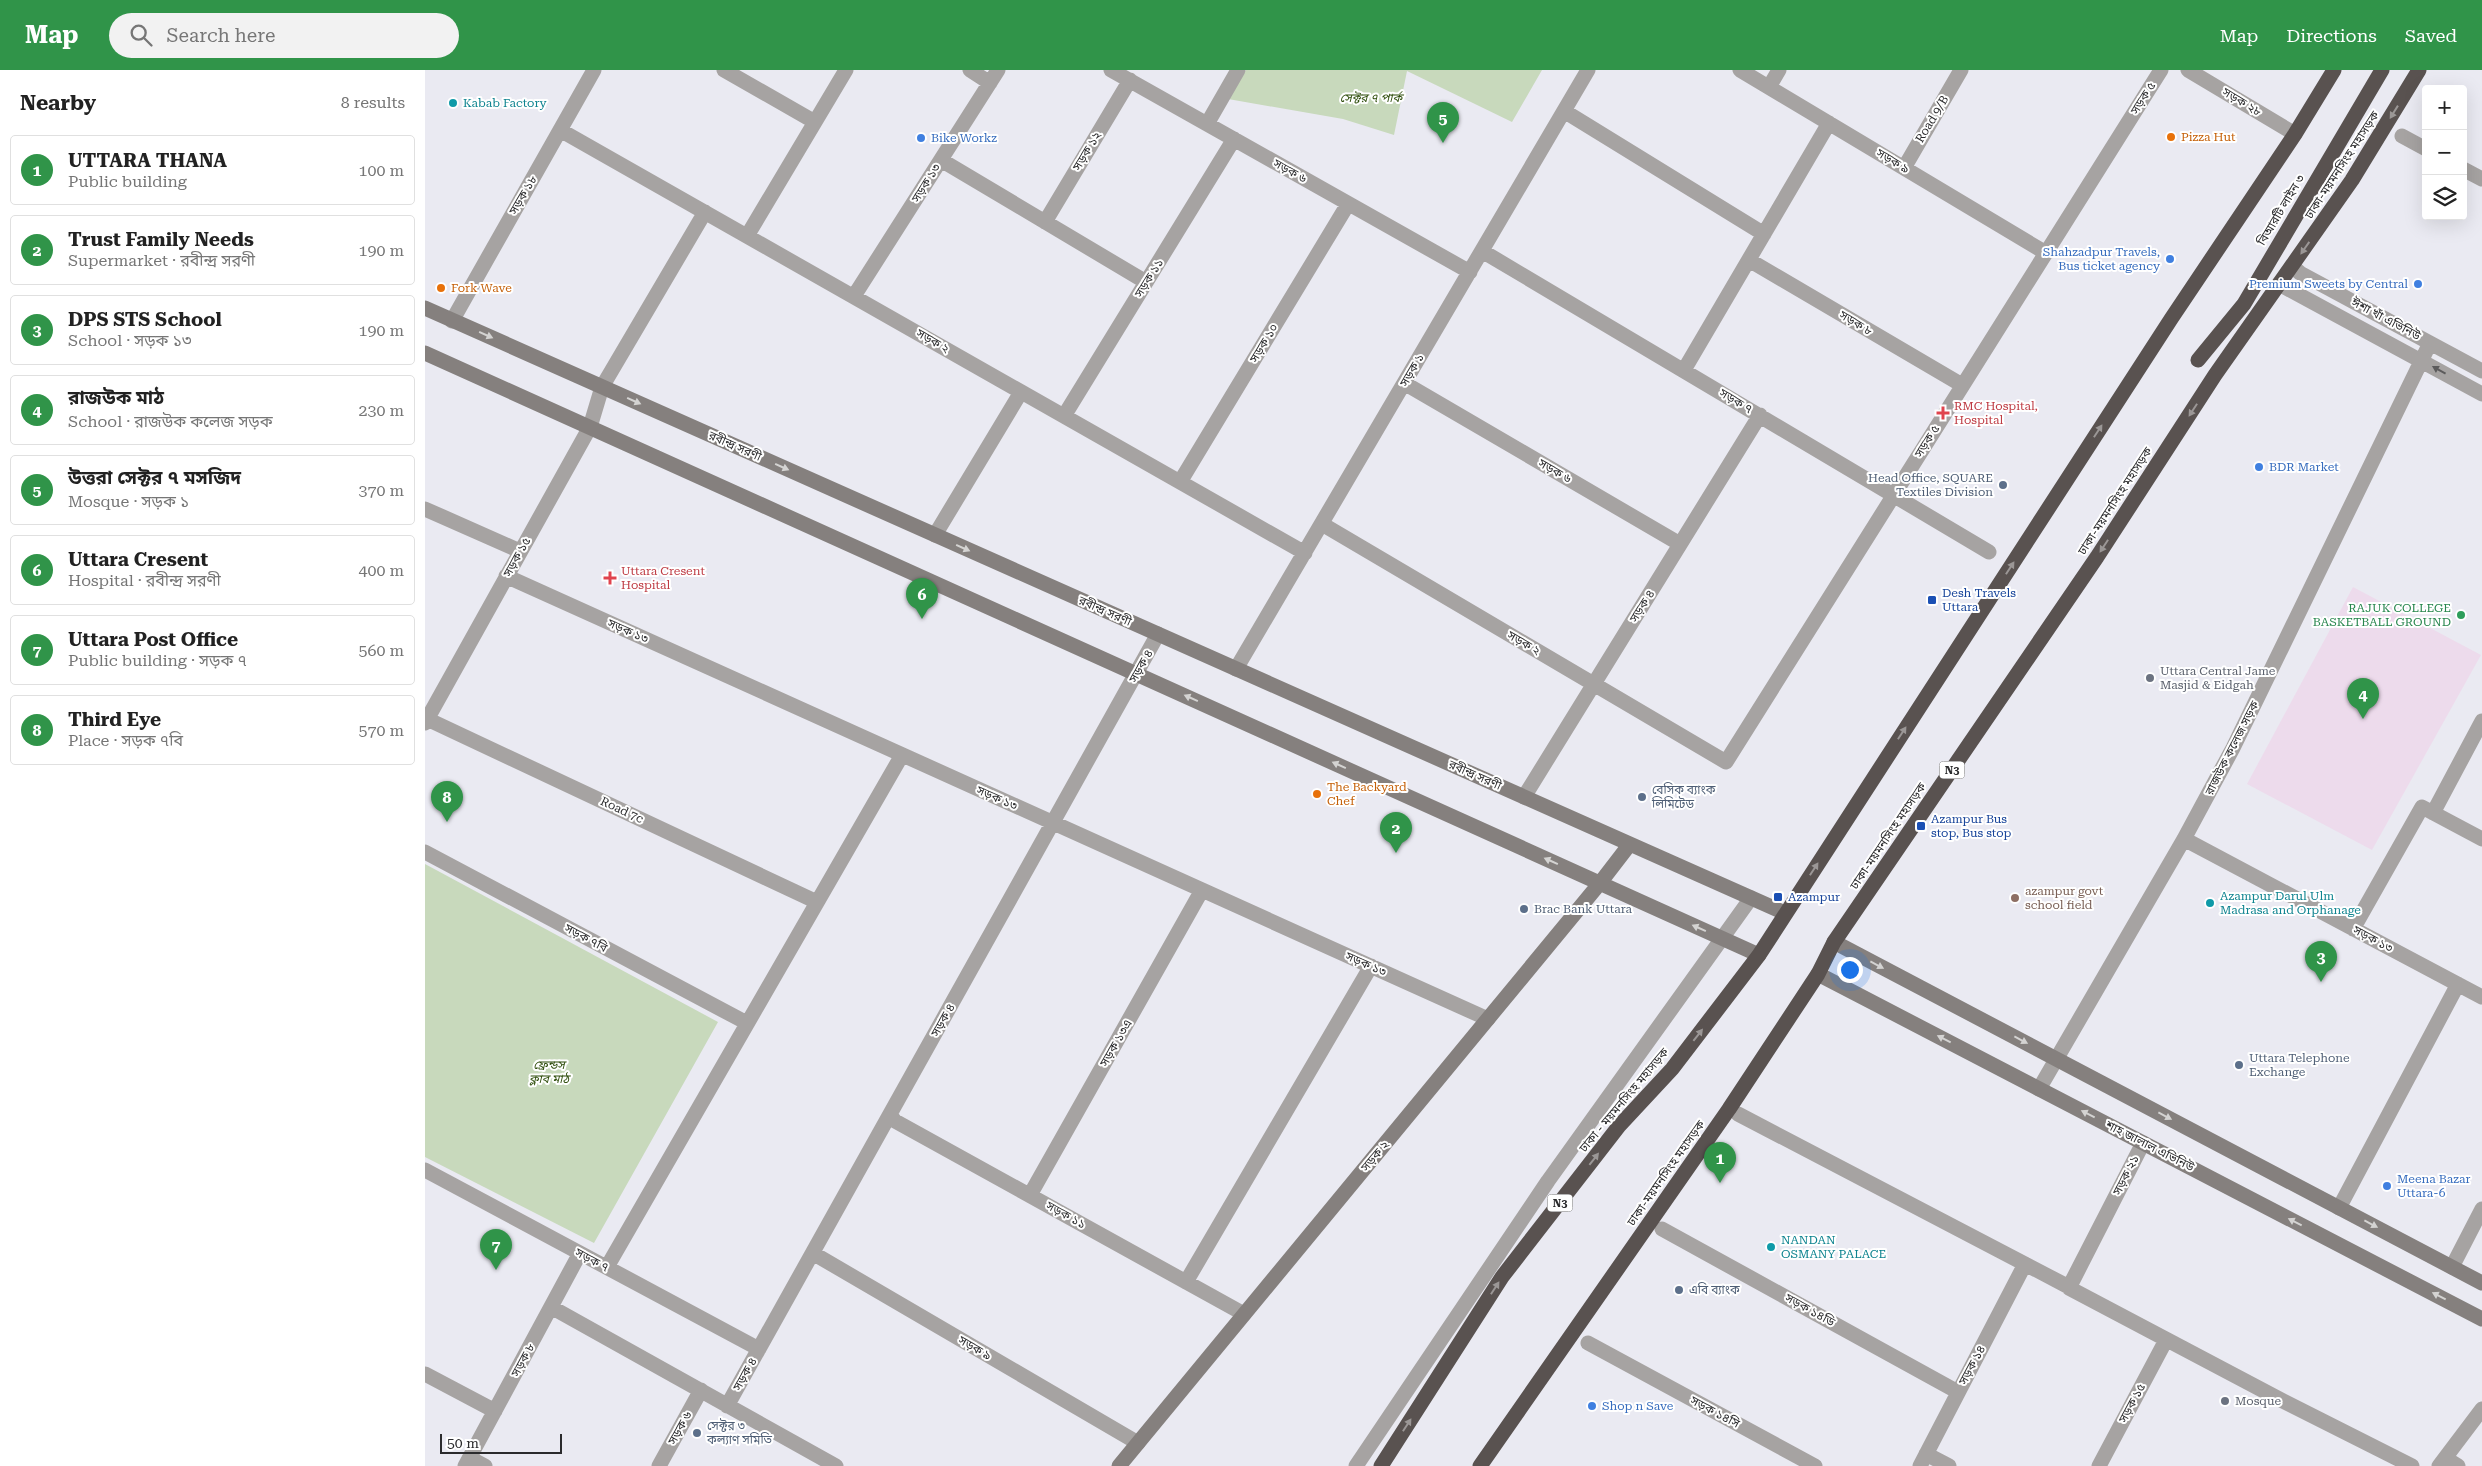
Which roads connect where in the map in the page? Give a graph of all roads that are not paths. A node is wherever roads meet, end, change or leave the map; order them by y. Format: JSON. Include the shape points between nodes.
{"nodes":[{"id":1,"x":595,"y":70,"type":"edge"},
{"id":2,"x":724,"y":70,"type":"edge"},
{"id":3,"x":846,"y":70,"type":"edge"},
{"id":4,"x":970,"y":70,"type":"edge"},
{"id":5,"x":1111,"y":70,"type":"edge"},
{"id":6,"x":1238,"y":70,"type":"edge"},
{"id":7,"x":1588,"y":70,"type":"edge"},
{"id":8,"x":1740,"y":70,"type":"edge"},
{"id":9,"x":1779,"y":70,"type":"edge"},
{"id":10,"x":1961,"y":70,"type":"edge"},
{"id":11,"x":2161,"y":70,"type":"edge"},
{"id":12,"x":2188,"y":70,"type":"edge"},
{"id":13,"x":2334,"y":70,"type":"edge"},
{"id":14,"x":2382,"y":70,"type":"edge"},
{"id":15,"x":2419,"y":70,"type":"edge"},
{"id":16,"x":2209,"y":75,"type":"edge"},
{"id":17,"x":994,"y":76,"type":"edge"},
{"id":18,"x":1130,"y":80,"type":"junction"},
{"id":19,"x":1769,"y":87,"type":"junction"},
{"id":20,"x":1564,"y":112,"type":"junction"},
{"id":21,"x":815,"y":122,"type":"junction"},
{"id":22,"x":1829,"y":123,"type":"junction"},
{"id":23,"x":1207,"y":124,"type":"junction"},
{"id":24,"x":560,"y":130,"type":"junction"},
{"id":25,"x":2295,"y":134,"type":"junction"},
{"id":26,"x":2402,"y":136,"type":"dead end"},
{"id":27,"x":1234,"y":139,"type":"junction"},
{"id":28,"x":2422,"y":147,"type":"edge"},
{"id":29,"x":941,"y":160,"type":"junction"},
{"id":30,"x":1903,"y":168,"type":"junction"},
{"id":31,"x":2467,"y":171,"type":"edge"},
{"id":32,"x":2482,"y":180,"type":"edge"},
{"id":33,"x":1348,"y":204,"type":"junction"},
{"id":34,"x":705,"y":212,"type":"junction"},
{"id":35,"x":1045,"y":222,"type":"junction"},
{"id":36,"x":1764,"y":234,"type":"junction"},
{"id":37,"x":747,"y":236,"type":"junction"},
{"id":38,"x":1482,"y":251,"type":"junction"},
{"id":39,"x":2046,"y":252,"type":"junction"},
{"id":40,"x":1749,"y":260,"type":"junction"},
{"id":41,"x":2292,"y":266,"type":"junction"},
{"id":42,"x":1470,"y":272,"type":"junction"},
{"id":43,"x":1146,"y":282,"type":"junction"},
{"id":44,"x":2279,"y":284,"type":"junction"},
{"id":45,"x":854,"y":296,"type":"junction"},
{"id":46,"x":2244,"y":304,"type":"junction"},
{"id":47,"x":425,"y":308,"type":"edge"},
{"id":48,"x":452,"y":321,"type":"junction"},
{"id":49,"x":2430,"y":343,"type":"junction"},
{"id":50,"x":425,"y":353,"type":"edge"},
{"id":51,"x":2198,"y":360,"type":"dead end"},
{"id":52,"x":2422,"y":360,"type":"junction"},
{"id":53,"x":1684,"y":370,"type":"junction"},
{"id":54,"x":2482,"y":371,"type":"edge"},
{"id":55,"x":2211,"y":381,"type":"junction"},
{"id":56,"x":1404,"y":383,"type":"junction"},
{"id":57,"x":1962,"y":386,"type":"junction"},
{"id":58,"x":602,"y":387,"type":"junction"},
{"id":59,"x":1021,"y":392,"type":"junction"},
{"id":60,"x":2482,"y":394,"type":"edge"},
{"id":61,"x":1760,"y":415,"type":"junction"},
{"id":62,"x":1064,"y":416,"type":"junction"},
{"id":63,"x":590,"y":427,"type":"junction"},
{"id":64,"x":1180,"y":482,"type":"junction"},
{"id":65,"x":1894,"y":495,"type":"junction"},
{"id":66,"x":425,"y":510,"type":"edge"},
{"id":67,"x":1322,"y":524,"type":"junction"},
{"id":68,"x":935,"y":535,"type":"junction"},
{"id":69,"x":1680,"y":544,"type":"junction"},
{"id":70,"x":520,"y":551,"type":"junction"},
{"id":71,"x":1989,"y":552,"type":"dead end"},
{"id":72,"x":1305,"y":553,"type":"junction"},
{"id":73,"x":506,"y":576,"type":"junction"},
{"id":74,"x":1158,"y":634,"type":"junction"},
{"id":75,"x":1236,"y":669,"type":"junction"},
{"id":76,"x":1137,"y":674,"type":"junction"},
{"id":77,"x":1594,"y":684,"type":"junction"},
{"id":78,"x":2482,"y":720,"type":"edge"},
{"id":79,"x":426,"y":721,"type":"edge"},
{"id":80,"x":903,"y":755,"type":"junction"},
{"id":81,"x":1726,"y":762,"type":"joint"},
{"id":82,"x":1524,"y":797,"type":"junction"},
{"id":83,"x":2433,"y":813,"type":"junction"},
{"id":84,"x":1053,"y":823,"type":"junction"},
{"id":85,"x":2183,"y":839,"type":"junction"},
{"id":86,"x":2482,"y":840,"type":"edge"},
{"id":87,"x":1630,"y":844,"type":"junction"},
{"id":88,"x":425,"y":852,"type":"edge"},
{"id":89,"x":1600,"y":883,"type":"junction"},
{"id":90,"x":1203,"y":890,"type":"junction"},
{"id":91,"x":1751,"y":898,"type":"junction"},
{"id":92,"x":817,"y":902,"type":"junction"},
{"id":93,"x":1785,"y":913,"type":"junction"},
{"id":94,"x":2353,"y":929,"type":"junction"},
{"id":95,"x":1723,"y":939,"type":"junction"},
{"id":96,"x":1834,"y":942,"type":"junction"},
{"id":97,"x":1759,"y":955,"type":"junction"},
{"id":98,"x":1371,"y":966,"type":"junction"},
{"id":99,"x":1818,"y":974,"type":"junction"},
{"id":100,"x":2457,"y":984,"type":"junction"},
{"id":101,"x":2482,"y":997,"type":"edge"},
{"id":102,"x":1488,"y":1019,"type":"junction"},
{"id":103,"x":747,"y":1023,"type":"junction"},
{"id":104,"x":2055,"y":1058,"type":"junction"},
{"id":105,"x":2039,"y":1089,"type":"junction"},
{"id":106,"x":1738,"y":1114,"type":"dead end"},
{"id":107,"x":890,"y":1115,"type":"junction"},
{"id":108,"x":2143,"y":1142,"type":"junction"},
{"id":109,"x":2134,"y":1160,"type":"junction"},
{"id":110,"x":425,"y":1170,"type":"edge"},
{"id":111,"x":1030,"y":1195,"type":"junction"},
{"id":112,"x":2339,"y":1208,"type":"junction"},
{"id":113,"x":2482,"y":1209,"type":"edge"},
{"id":114,"x":1662,"y":1229,"type":"dead end"},
{"id":115,"x":814,"y":1250,"type":"junction"},
{"id":116,"x":580,"y":1253,"type":"junction"},
{"id":117,"x":2025,"y":1264,"type":"junction"},
{"id":118,"x":607,"y":1267,"type":"junction"},
{"id":119,"x":2452,"y":1267,"type":"junction"},
{"id":120,"x":1186,"y":1282,"type":"junction"},
{"id":121,"x":2482,"y":1283,"type":"edge"},
{"id":122,"x":551,"y":1307,"type":"junction"},
{"id":123,"x":1244,"y":1314,"type":"junction"},
{"id":124,"x":2482,"y":1319,"type":"edge"},
{"id":125,"x":2166,"y":1340,"type":"junction"},
{"id":126,"x":1588,"y":1343,"type":"dead end"},
{"id":127,"x":759,"y":1349,"type":"junction"},
{"id":128,"x":425,"y":1374,"type":"edge"},
{"id":129,"x":701,"y":1390,"type":"junction"},
{"id":130,"x":1958,"y":1392,"type":"junction"},
{"id":131,"x":727,"y":1406,"type":"junction"},
{"id":132,"x":2482,"y":1409,"type":"edge"},
{"id":133,"x":495,"y":1411,"type":"junction"},
{"id":134,"x":1138,"y":1443,"type":"junction"},
{"id":135,"x":1923,"y":1460,"type":"edge"},
{"id":136,"x":468,"y":1462,"type":"edge"},
{"id":137,"x":2442,"y":1462,"type":"edge"},
{"id":138,"x":485,"y":1466,"type":"edge"},
{"id":139,"x":659,"y":1466,"type":"edge"},
{"id":140,"x":836,"y":1466,"type":"edge"},
{"id":141,"x":1119,"y":1466,"type":"edge"},
{"id":142,"x":1356,"y":1466,"type":"edge"},
{"id":143,"x":1381,"y":1466,"type":"edge"},
{"id":144,"x":1479,"y":1466,"type":"edge"},
{"id":145,"x":1815,"y":1466,"type":"edge"},
{"id":146,"x":1949,"y":1466,"type":"edge"},
{"id":147,"x":2099,"y":1466,"type":"edge"},
{"id":148,"x":2412,"y":1466,"type":"edge"},
{"id":149,"x":2459,"y":1466,"type":"edge"}],
"edges":[{"from":1,"to":24,"type":"street","name":"সড়ক ১৮"},
{"from":2,"to":21,"type":"street"},
{"from":3,"to":21,"type":"street"},
{"from":4,"to":17,"type":"street"},
{"from":5,"to":18,"type":"street","name":"সড়ক ৬"},
{"from":6,"to":23,"type":"street"},
{"from":7,"to":20,"type":"street","name":"সড়ক ১"},
{"from":8,"to":19,"type":"street","name":"সড়ক ৯"},
{"from":9,"to":19,"type":"street"},
{"from":10,"to":30,"type":"street","name":"Road 9/B"},
{"from":11,"to":39,"type":"street","name":"সড়ক ৫"},
{"from":12,"to":16,"type":"street","name":"সড়ক ২৮"},
{"from":13,"to":25,"type":"highway","number":"N3"},
{"from":14,"to":46,"type":"highway","name":"বিআরটি লাইন ৩"},
{"from":15,"to":41,"type":"highway","name":"ঢাকা-ময়মনসিংহ মহাসড়ক","number":"N3","one_way":true,"via":[[2352,180]]},
{"from":16,"to":25,"type":"street","name":"সড়ক ২৮"},
{"from":17,"to":29,"type":"street","name":"সড়ক ১৩"},
{"from":18,"to":23,"type":"street","name":"সড়ক ৬"},
{"from":18,"to":35,"type":"street","name":"সড়ক ১২"},
{"from":19,"to":22,"type":"street","name":"সড়ক ৯"},
{"from":20,"to":36,"type":"street"},
{"from":20,"to":38,"type":"street","name":"সড়ক ১"},
{"from":21,"to":37,"type":"street"},
{"from":22,"to":30,"type":"street","name":"সড়ক ৯"},
{"from":22,"to":36,"type":"street"},
{"from":23,"to":27,"type":"street","name":"সড়ক ৬"},
{"from":24,"to":34,"type":"street","name":"সড়ক ২"},
{"from":24,"to":48,"type":"street","name":"সড়ক ১৮"},
{"from":93,"to":25,"type":"highway","number":"N3","one_way":true},
{"from":26,"to":28,"type":"street"},
{"from":27,"to":33,"type":"street","name":"সড়ক ৬"},
{"from":27,"to":43,"type":"street","name":"সড়ক ১১"},
{"from":29,"to":35,"type":"street"},
{"from":29,"to":45,"type":"street","name":"সড়ক ১৩"},
{"from":30,"to":39,"type":"street","name":"সড়ক ৯"},
{"from":31,"to":32,"type":"street"},
{"from":33,"to":42,"type":"street","name":"সড়ক ৬"},
{"from":33,"to":64,"type":"street","name":"সড়ক ১০"},
{"from":34,"to":37,"type":"street","name":"সড়ক ২"},
{"from":34,"to":58,"type":"street","name":"সড়ক ১৫"},
{"from":35,"to":43,"type":"street"},
{"from":36,"to":40,"type":"street"},
{"from":37,"to":45,"type":"street","name":"সড়ক ২"},
{"from":38,"to":42,"type":"street","name":"সড়ক ১"},
{"from":38,"to":53,"type":"street","name":"সড়ক ৭"},
{"from":39,"to":57,"type":"street","name":"সড়ক ৫"},
{"from":40,"to":53,"type":"street"},
{"from":40,"to":57,"type":"street","name":"সড়ক ৮"},
{"from":41,"to":44,"type":"highway","name":"ঢাকা-ময়মনসিংহ মহাসড়ক","number":"N3"},
{"from":41,"to":49,"type":"street","name":"ঈশা খাঁ এভিনিউ"},
{"from":42,"to":56,"type":"street","name":"সড়ক ১"},
{"from":43,"to":62,"type":"street","name":"সড়ক ১১"},
{"from":44,"to":52,"type":"street"},
{"from":44,"to":55,"type":"highway","name":"ঢাকা-ময়মনসিংহ মহাসড়ক","number":"N3"},
{"from":45,"to":59,"type":"street","name":"সড়ক ২"},
{"from":46,"to":51,"type":"highway","name":"বিআরটি লাইন ৩"},
{"from":46,"to":55,"type":"highway"},
{"from":47,"to":48,"type":"street","name":"রবীন্দ্র সরণী"},
{"from":48,"to":58,"type":"street","name":"রবীন্দ্র সরণী","one_way":true},
{"from":49,"to":52,"type":"street","name":"রাজউক কলেজ সড়ক"},
{"from":49,"to":54,"type":"street","name":"ঈশা খাঁ এভিনিউ"},
{"from":50,"to":63,"type":"street"},
{"from":60,"to":52,"type":"street","one_way":true},
{"from":52,"to":85,"type":"street","name":"রাজউক কলেজ সড়ক","via":[[2233,748]]},
{"from":53,"to":61,"type":"street","name":"সড়ক ৭"},
{"from":55,"to":96,"type":"highway","name":"ঢাকা-ময়মনসিংহ মহাসড়ক","number":"N3","one_way":true,"via":[[2097,557]]},
{"from":56,"to":67,"type":"street","name":"সড়ক ১"},
{"from":56,"to":69,"type":"street","name":"সড়ক ৬"},
{"from":57,"to":65,"type":"street","name":"সড়ক ৫"},
{"from":58,"to":63,"type":"street","name":"সড়ক ১৫"},
{"from":58,"to":68,"type":"street","name":"রবীন্দ্র সরণী","one_way":true},
{"from":59,"to":62,"type":"street","name":"সড়ক ২"},
{"from":59,"to":68,"type":"street"},
{"from":61,"to":65,"type":"street","name":"সড়ক ৭"},
{"from":61,"to":69,"type":"street","name":"সড়ক ৪"},
{"from":62,"to":64,"type":"street","name":"সড়ক ২"},
{"from":63,"to":70,"type":"street","name":"সড়ক ১৫"},
{"from":63,"to":76,"type":"street"},
{"from":64,"to":72,"type":"street","name":"সড়ক ২"},
{"from":65,"to":71,"type":"street","name":"সড়ক ৭"},
{"from":65,"to":81,"type":"street","name":"সড়ক ৫"},
{"from":66,"to":70,"type":"street"},
{"from":67,"to":72,"type":"street","name":"সড়ক ১"},
{"from":67,"to":77,"type":"street","name":"সড়ক ২"},
{"from":68,"to":74,"type":"street","name":"রবীন্দ্র সরণী","one_way":true},
{"from":69,"to":77,"type":"street","name":"সড়ক ৪"},
{"from":70,"to":73,"type":"street","name":"সড়ক ১৫"},
{"from":72,"to":75,"type":"street","name":"সড়ক ১"},
{"from":73,"to":79,"type":"street","name":"সড়ক ১৫"},
{"from":73,"to":80,"type":"street","name":"সড়ক ১৩"},
{"from":74,"to":75,"type":"street","name":"রবীন্দ্র সরণী"},
{"from":74,"to":76,"type":"street","name":"সড়ক ৪"},
{"from":75,"to":82,"type":"street","name":"রবীন্দ্র সরণী"},
{"from":76,"to":84,"type":"street","name":"সড়ক ৪"},
{"from":89,"to":76,"type":"street","one_way":true},
{"from":77,"to":81,"type":"street","name":"সড়ক ২"},
{"from":77,"to":82,"type":"street","name":"সড়ক ৪"},
{"from":78,"to":83,"type":"street"},
{"from":79,"to":92,"type":"street","name":"Road 7c"},
{"from":80,"to":84,"type":"street","name":"সড়ক ১৩"},
{"from":80,"to":92,"type":"street"},
{"from":82,"to":87,"type":"street","name":"রবীন্দ্র সরণী"},
{"from":83,"to":86,"type":"street"},
{"from":83,"to":94,"type":"street","via":[[2422,807]]},
{"from":84,"to":90,"type":"street","name":"সড়ক ১৩"},
{"from":84,"to":107,"type":"street","name":"সড়ক ৪"},
{"from":85,"to":94,"type":"street","name":"সড়ক ১৩"},
{"from":85,"to":104,"type":"street","name":"রাজউক কলেজ সড়ক"},
{"from":87,"to":89,"type":"street","name":"সড়ক ২"},
{"from":87,"to":91,"type":"street","name":"রবীন্দ্র সরণী"},
{"from":88,"to":103,"type":"street","name":"সড়ক ৭বি"},
{"from":95,"to":89,"type":"street","one_way":true},
{"from":89,"to":102,"type":"street","name":"সড়ক ২"},
{"from":90,"to":98,"type":"street","name":"সড়ক ১৩"},
{"from":90,"to":111,"type":"street","name":"সড়ক ১৩এ"},
{"from":91,"to":93,"type":"street","name":"রবীন্দ্র সরণী"},
{"from":91,"to":95,"type":"street"},
{"from":92,"to":103,"type":"street"},
{"from":93,"to":97,"type":"highway","number":"N3"},
{"from":94,"to":100,"type":"street","name":"সড়ক ১৩"},
{"from":95,"to":97,"type":"street"},
{"from":95,"to":142,"type":"street","via":[[1548,1181]]},
{"from":96,"to":99,"type":"highway","name":"ঢাকা-ময়মনসিংহ মহাসড়ক","number":"N3"},
{"from":96,"to":104,"type":"street","one_way":true},
{"from":143,"to":97,"type":"highway","name":"ঢাকা - ময়মনসিংহ মহাসড়ক","number":"N3","one_way":true,"via":[[1502,1276],[1619,1126],[1672,1069]]},
{"from":98,"to":102,"type":"street","name":"সড়ক ১৩"},
{"from":98,"to":120,"type":"street"},
{"from":105,"to":99,"type":"street","name":"শাহ জালাল এভিনিউ","one_way":true},
{"from":99,"to":144,"type":"highway","name":"ঢাকা-ময়মনসিংহ মহাসড়ক","number":"N3","via":[[1684,1174]]},
{"from":100,"to":101,"type":"street","name":"সড়ক ১৩"},
{"from":100,"to":112,"type":"street"},
{"from":102,"to":123,"type":"street","name":"সড়ক ২"},
{"from":103,"to":118,"type":"street"},
{"from":104,"to":105,"type":"street","name":"রাজউক কলেজ সড়ক"},
{"from":104,"to":112,"type":"street","one_way":true},
{"from":108,"to":105,"type":"street","name":"শাহ জালাল এভিনিউ","one_way":true},
{"from":106,"to":117,"type":"street","name":"সড়ক ২১"},
{"from":107,"to":111,"type":"street","name":"সড়ক ১১","via":[[895,1121]]},
{"from":107,"to":115,"type":"street","name":"সড়ক ৪"},
{"from":108,"to":109,"type":"street","name":"সড়ক ২১"},
{"from":124,"to":108,"type":"street","name":"শাহ জালাল এভিনিউ","one_way":true},
{"from":109,"to":117,"type":"street","name":"সড়ক ২১","via":[[2069,1287]]},
{"from":109,"to":125,"type":"street","name":"সড়ক ২১","via":[[2069,1288]]},
{"from":110,"to":116,"type":"street","name":"সড়ক ৭"},
{"from":111,"to":120,"type":"street","name":"সড়ক ১১"},
{"from":112,"to":119,"type":"street","one_way":true},
{"from":113,"to":119,"type":"street"},
{"from":114,"to":130,"type":"street","name":"সড়ক ১৪ডি"},
{"from":115,"to":127,"type":"street","name":"সড়ক ৪"},
{"from":115,"to":134,"type":"street","name":"সড়ক ৯","via":[[816,1255]]},
{"from":116,"to":118,"type":"street","name":"সড়ক ৭"},
{"from":116,"to":122,"type":"street","name":"সড়ক ৮"},
{"from":117,"to":130,"type":"street","name":"সড়ক ১৪"},
{"from":118,"to":127,"type":"street","name":"সড়ক ৭"},
{"from":119,"to":121,"type":"street"},
{"from":120,"to":123,"type":"street","name":"সড়ক ১১"},
{"from":122,"to":129,"type":"street"},
{"from":122,"to":133,"type":"street","name":"সড়ক ৮"},
{"from":123,"to":134,"type":"street","name":"সড়ক ২"},
{"from":125,"to":147,"type":"street","name":"সড়ক ১৫"},
{"from":125,"to":148,"type":"street","name":"সড়ক ২১"},
{"from":126,"to":145,"type":"street","name":"সড়ক ১৪সি"},
{"from":127,"to":131,"type":"street","name":"সড়ক ৪"},
{"from":128,"to":133,"type":"street"},
{"from":129,"to":131,"type":"street"},
{"from":129,"to":139,"type":"street","name":"সড়ক ৬"},
{"from":130,"to":135,"type":"street","name":"সড়ক ১৪"},
{"from":131,"to":140,"type":"street"},
{"from":132,"to":137,"type":"street"},
{"from":133,"to":136,"type":"street","name":"সড়ক ৮"},
{"from":134,"to":141,"type":"street","name":"সড়ক ২"},
{"from":135,"to":146,"type":"street"},
{"from":136,"to":138,"type":"street"},
{"from":137,"to":149,"type":"street"}]}
